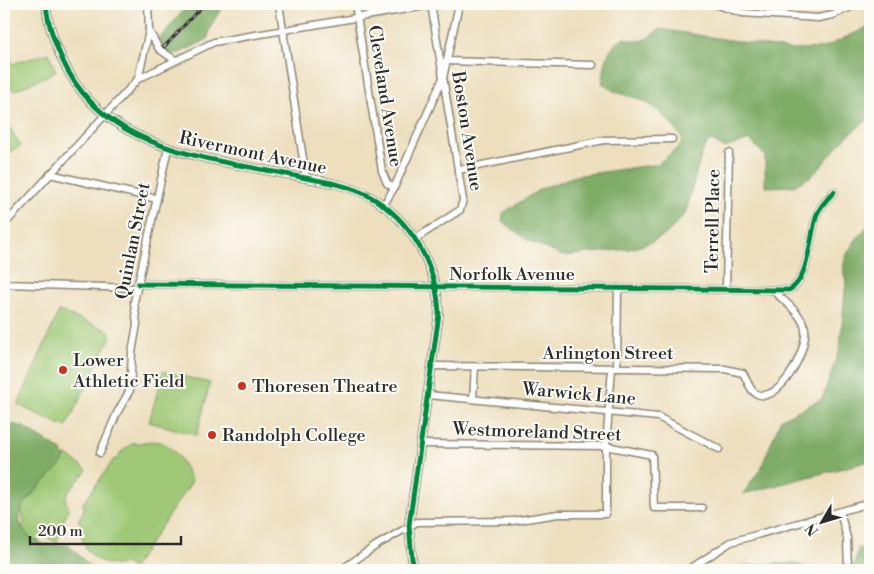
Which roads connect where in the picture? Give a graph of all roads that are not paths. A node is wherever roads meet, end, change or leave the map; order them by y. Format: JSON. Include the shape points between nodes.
{"nodes":[{"id":1,"x":46,"y":4,"type":"edge"},
{"id":2,"x":148,"y":4,"type":"edge"},
{"id":3,"x":279,"y":4,"type":"edge"},
{"id":4,"x":355,"y":4,"type":"edge"},
{"id":5,"x":459,"y":4,"type":"edge"},
{"id":6,"x":714,"y":4,"type":"edge"},
{"id":7,"x":858,"y":4,"type":"edge"},
{"id":8,"x":431,"y":5,"type":"edge"},
{"id":9,"x":357,"y":17,"type":"junction"},
{"id":10,"x":283,"y":28,"type":"junction"},
{"id":11,"x":149,"y":31,"type":"junction"},
{"id":12,"x":175,"y":60,"type":"junction"},
{"id":13,"x":446,"y":61,"type":"junction"},
{"id":14,"x":593,"y":65,"type":"dead end"},
{"id":15,"x":443,"y":78,"type":"junction"},
{"id":16,"x":138,"y":79,"type":"junction"},
{"id":17,"x":104,"y":115,"type":"junction"},
{"id":18,"x":672,"y":139,"type":"dead end"},
{"id":19,"x":168,"y":148,"type":"junction"},
{"id":20,"x":729,"y":152,"type":"dead end"},
{"id":21,"x":458,"y":170,"type":"junction"},
{"id":22,"x":50,"y":174,"type":"junction"},
{"id":23,"x":306,"y":178,"type":"junction"},
{"id":24,"x":394,"y":188,"type":"junction"},
{"id":25,"x":834,"y":192,"type":"dead end"},
{"id":26,"x":157,"y":199,"type":"junction"},
{"id":27,"x":383,"y":206,"type":"junction"},
{"id":28,"x":4,"y":225,"type":"edge"},
{"id":29,"x":415,"y":239,"type":"junction"},
{"id":30,"x":4,"y":284,"type":"edge"},
{"id":31,"x":137,"y":286,"type":"junction"},
{"id":32,"x":436,"y":287,"type":"junction"},
{"id":33,"x":618,"y":288,"type":"junction"},
{"id":34,"x":726,"y":289,"type":"junction"},
{"id":35,"x":774,"y":290,"type":"junction"},
{"id":36,"x":433,"y":366,"type":"junction"},
{"id":37,"x":475,"y":367,"type":"junction"},
{"id":38,"x":615,"y":368,"type":"junction"},
{"id":39,"x":428,"y":395,"type":"junction"},
{"id":40,"x":473,"y":400,"type":"junction"},
{"id":41,"x":608,"y":412,"type":"junction"},
{"id":42,"x":420,"y":444,"type":"junction"},
{"id":43,"x":606,"y":446,"type":"junction"},
{"id":44,"x":719,"y":449,"type":"dead end"},
{"id":45,"x":100,"y":453,"type":"dead end"},
{"id":46,"x":870,"y":503,"type":"edge"},
{"id":47,"x":702,"y":508,"type":"dead end"},
{"id":48,"x":840,"y":512,"type":"junction"},
{"id":49,"x":409,"y":525,"type":"junction"},
{"id":50,"x":341,"y":570,"type":"edge"},
{"id":51,"x":415,"y":570,"type":"edge"},
{"id":52,"x":688,"y":570,"type":"edge"},
{"id":53,"x":848,"y":570,"type":"edge"}],
"edges":[{"from":1,"to":17,"type":"main road","name":"Rivermont Avenue","via":[[59,54],[82,92]]},
{"from":2,"to":11,"type":"street"},
{"from":3,"to":10,"type":"street"},
{"from":4,"to":9,"type":"street","name":"Cleveland Avenue"},
{"from":5,"to":13,"type":"street"},
{"from":6,"to":7,"type":"street","via":[[742,12],[818,18]]},
{"from":8,"to":9,"type":"street"},
{"from":8,"to":15,"type":"street","name":"Boston Avenue"},
{"from":9,"to":10,"type":"street"},
{"from":9,"to":24,"type":"street","name":"Cleveland Avenue","via":[[382,171],[387,183]]},
{"from":10,"to":12,"type":"street","via":[[214,42]]},
{"from":10,"to":23,"type":"street"},
{"from":11,"to":12,"type":"street","via":[[158,49]]},
{"from":11,"to":16,"type":"street"},
{"from":12,"to":16,"type":"street"},
{"from":13,"to":14,"type":"street"},
{"from":13,"to":15,"type":"street"},
{"from":15,"to":21,"type":"street","name":"Boston Avenue"},
{"from":15,"to":24,"type":"street"},
{"from":16,"to":17,"type":"street"},
{"from":17,"to":19,"type":"main road","name":"Rivermont Avenue","via":[[133,134]]},
{"from":17,"to":22,"type":"street"},
{"from":18,"to":21,"type":"street","via":[[604,140]]},
{"from":19,"to":23,"type":"main road","name":"Rivermont Avenue"},
{"from":19,"to":26,"type":"street","name":"Quinlan Street"},
{"from":20,"to":34,"type":"street","name":"Terrell Place"},
{"from":21,"to":29,"type":"street","name":"Boston Avenue","via":[[462,207]]},
{"from":22,"to":26,"type":"street"},
{"from":22,"to":28,"type":"street"},
{"from":23,"to":27,"type":"main road","name":"Rivermont Avenue","via":[[362,193]]},
{"from":24,"to":27,"type":"street"},
{"from":25,"to":35,"type":"street","name":"Norfolk Avenue","via":[[818,213],[801,279],[795,287]]},
{"from":26,"to":31,"type":"street","name":"Quinlan Street"},
{"from":27,"to":29,"type":"main road","name":"Rivermont Avenue"},
{"from":29,"to":32,"type":"main road","name":"Rivermont Avenue"},
{"from":30,"to":31,"type":"street","name":"Norfolk Avenue"},
{"from":31,"to":32,"type":"street","name":"Norfolk Avenue"},
{"from":31,"to":45,"type":"street","name":"Quinlan Street","via":[[134,302],[137,324],[130,390],[116,413]]},
{"from":32,"to":33,"type":"street","name":"Norfolk Avenue"},
{"from":32,"to":36,"type":"main road","name":"Rivermont Avenue","via":[[439,314]]},
{"from":33,"to":34,"type":"street","name":"Norfolk Avenue"},
{"from":33,"to":38,"type":"street"},
{"from":34,"to":35,"type":"street","name":"Norfolk Avenue"},
{"from":35,"to":38,"type":"street","name":"Arlington Street","via":[[805,326],[805,343],[785,380],[770,394],[757,394],[743,373],[736,370]]},
{"from":36,"to":37,"type":"street","name":"Arlington Street"},
{"from":36,"to":39,"type":"main road","name":"Rivermont Avenue"},
{"from":37,"to":38,"type":"street","name":"Arlington Street"},
{"from":37,"to":40,"type":"street"},
{"from":38,"to":41,"type":"street"},
{"from":39,"to":40,"type":"street","name":"Warwick Lane"},
{"from":39,"to":42,"type":"main road","name":"Rivermont Avenue"},
{"from":40,"to":41,"type":"street","name":"Warwick Lane"},
{"from":41,"to":43,"type":"street"},
{"from":41,"to":44,"type":"street","name":"Warwick Lane","via":[[658,416]]},
{"from":42,"to":43,"type":"street","name":"Westmoreland Street"},
{"from":42,"to":49,"type":"main road","name":"Rivermont Avenue"},
{"from":43,"to":47,"type":"street","name":"Westmoreland Street","via":[[652,455],[654,508]]},
{"from":43,"to":49,"type":"street","via":[[606,514],[558,514],[513,521],[417,522]]},
{"from":46,"to":48,"type":"street"},
{"from":48,"to":52,"type":"street","via":[[731,542]]},
{"from":48,"to":53,"type":"street","via":[[847,538]]},
{"from":49,"to":50,"type":"street"},
{"from":49,"to":51,"type":"main road","name":"Rivermont Avenue"}]}
